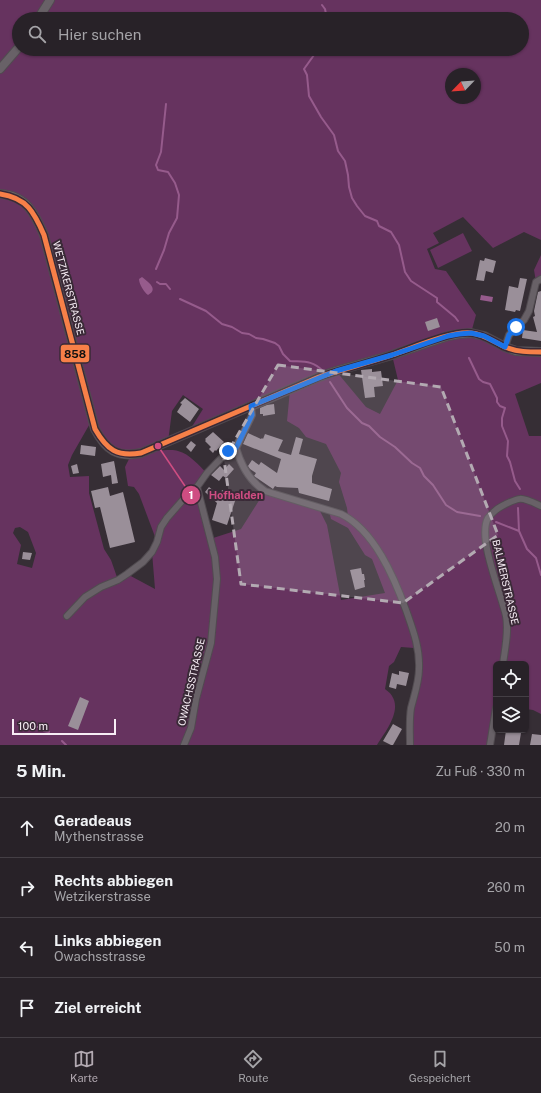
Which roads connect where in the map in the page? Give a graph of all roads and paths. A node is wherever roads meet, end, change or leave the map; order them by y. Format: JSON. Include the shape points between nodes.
{"nodes":[{"id":1,"x":50,"y":0,"type":"edge"},
{"id":2,"x":42,"y":12,"type":"edge"},
{"id":3,"x":12,"y":55,"type":"edge"},
{"id":4,"x":0,"y":69,"type":"edge"},
{"id":5,"x":0,"y":194,"type":"edge"},
{"id":6,"x":541,"y":279,"type":"edge"},
{"id":7,"x":505,"y":347,"type":"junction"},
{"id":8,"x":541,"y":352,"type":"edge"},
{"id":9,"x":251,"y":406,"type":"junction"},
{"id":10,"x":236,"y":448,"type":"junction"},
{"id":11,"x":197,"y":487,"type":"junction"},
{"id":12,"x":541,"y":506,"type":"edge"},
{"id":13,"x":67,"y":616,"type":"dead end"},
{"id":14,"x":503,"y":661,"type":"edge"},
{"id":15,"x":493,"y":726,"type":"edge"},
{"id":16,"x":184,"y":745,"type":"edge"},
{"id":17,"x":410,"y":745,"type":"edge"},
{"id":18,"x":490,"y":745,"type":"edge"}],
"edges":[{"from":1,"to":2,"type":"street"},
{"from":3,"to":4,"type":"street"},
{"from":5,"to":9,"type":"street","name":"WETZIKERSTRASSE","via":[[22,201],[31,208],[40,224],[92,420],[106,446],[123,455],[141,453]]},
{"from":6,"to":7,"type":"street","via":[[536,282],[529,311],[509,335]]},
{"from":7,"to":8,"type":"street","name":"WETZIKERSTRASSE","via":[[516,351]]},
{"from":7,"to":9,"type":"street","name":"WETZIKERSTRASSE","via":[[484,336],[471,333],[448,336],[336,371]]},
{"from":9,"to":10,"type":"street","via":[[252,415]]},
{"from":10,"to":11,"type":"street","via":[[228,451]]},
{"from":10,"to":17,"type":"street","via":[[247,474],[258,486],[265,491],[348,517],[371,540],[386,562],[398,587],[418,648],[419,670],[411,710]]},
{"from":11,"to":13,"type":"street","via":[[167,518],[152,552],[143,562],[127,574],[85,597]]},
{"from":11,"to":16,"type":"street","name":"OWACHSSTRASSE","via":[[215,557],[217,580],[212,643],[191,728]]},
{"from":12,"to":14,"type":"street","name":"BALMERSTRASSE","via":[[526,499],[516,499],[495,510],[488,520],[485,532],[486,545],[506,616],[508,633]]},
{"from":15,"to":18,"type":"street"}]}
